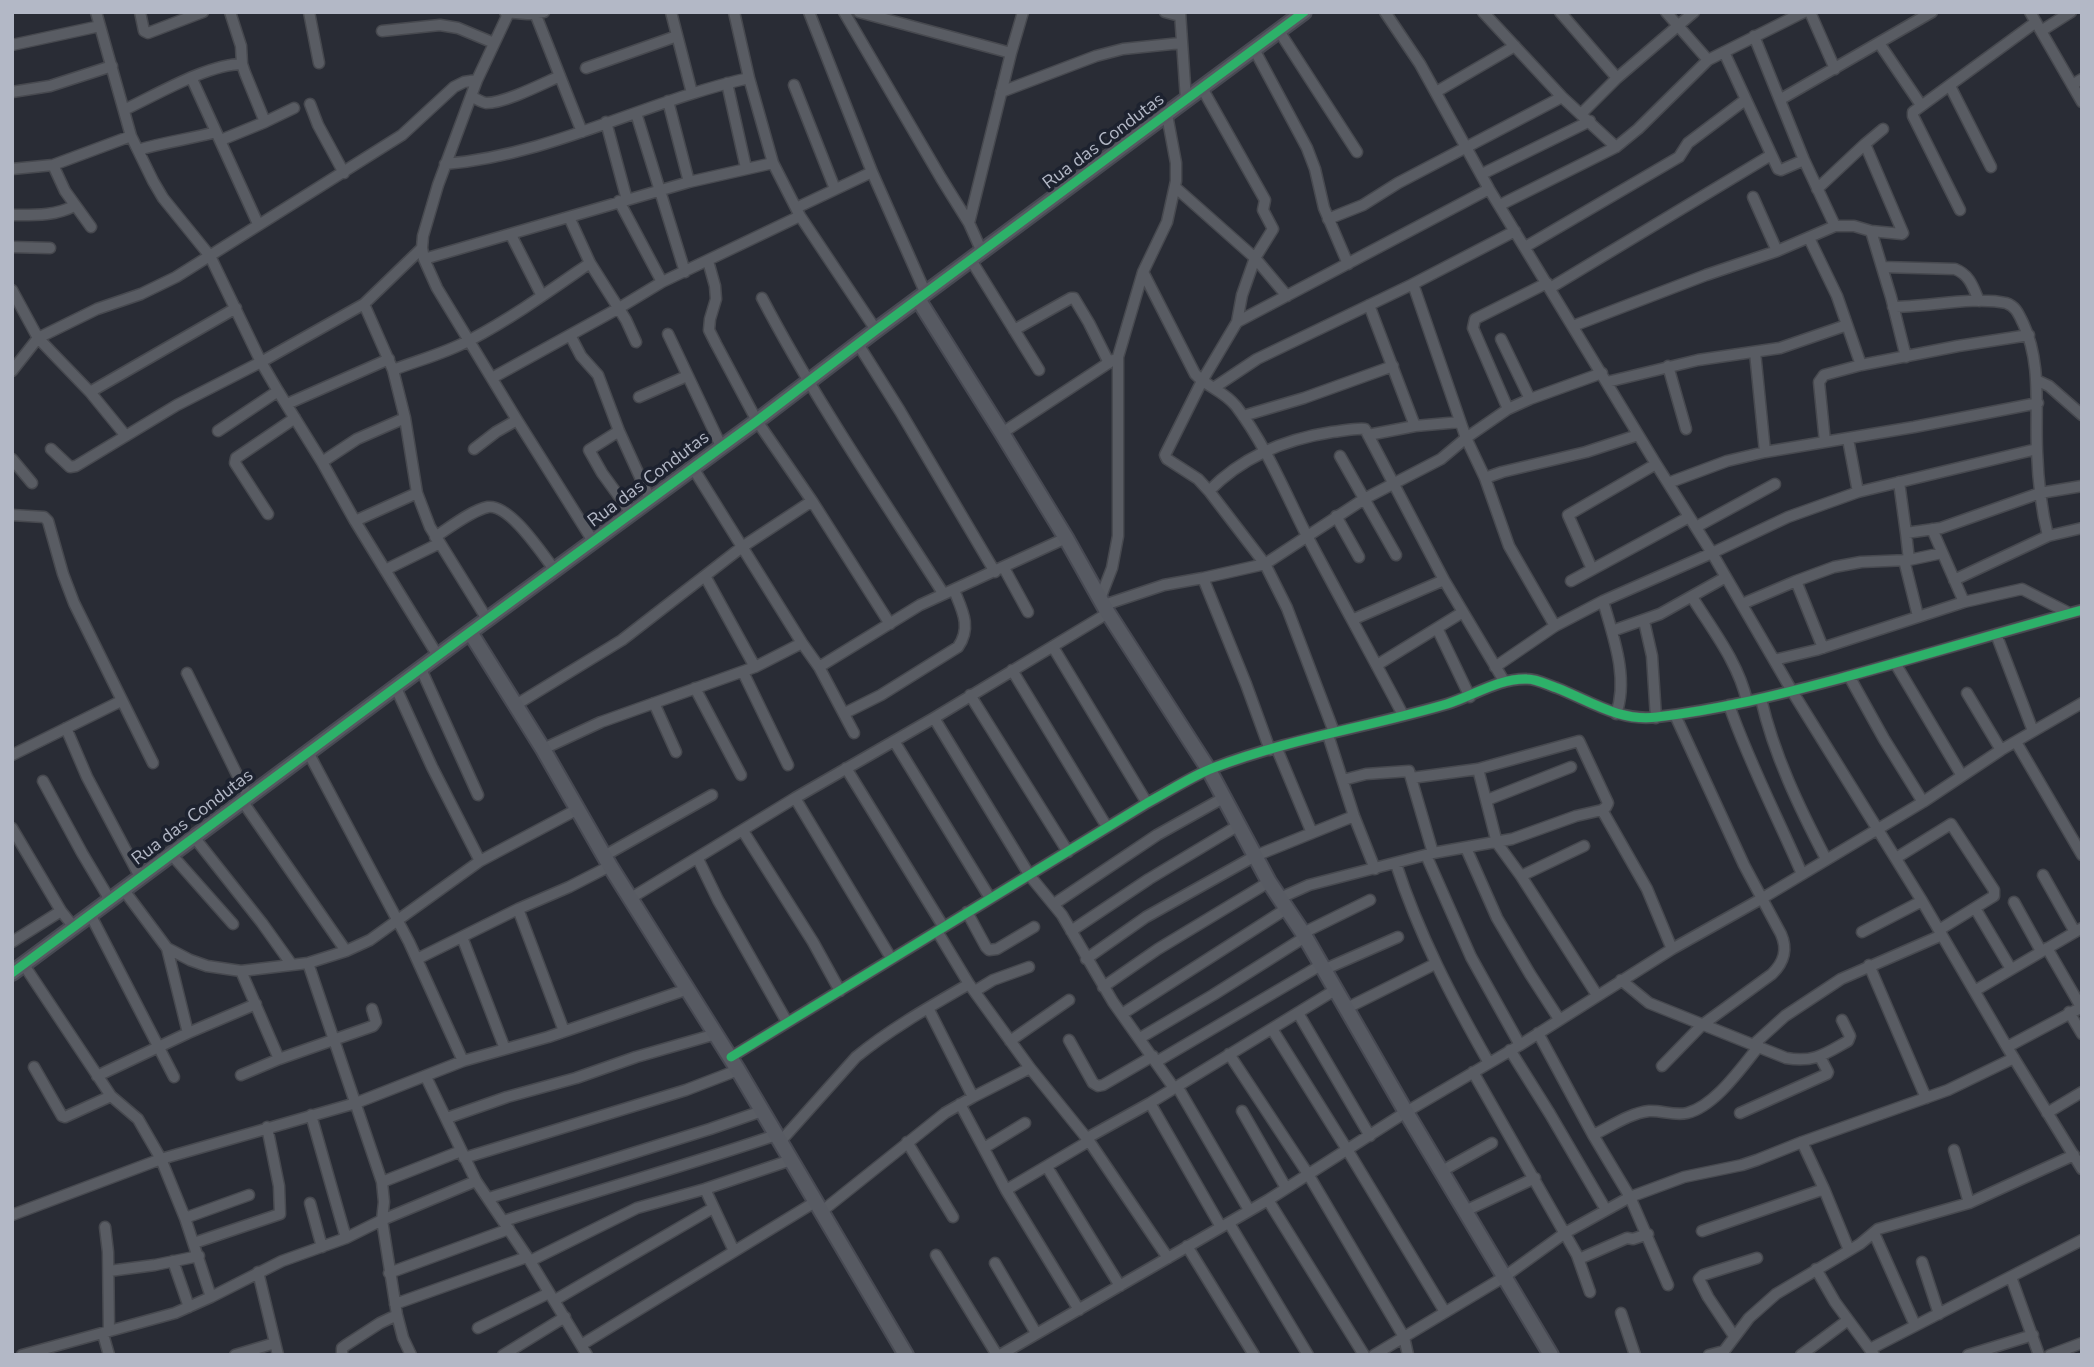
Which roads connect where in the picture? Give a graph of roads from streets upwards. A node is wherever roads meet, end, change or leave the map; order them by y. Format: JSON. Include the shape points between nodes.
{"nodes":[{"id":1,"x":96,"y":12,"type":"edge"},
{"id":2,"x":140,"y":12,"type":"edge"},
{"id":3,"x":203,"y":12,"type":"edge"},
{"id":4,"x":230,"y":12,"type":"edge"},
{"id":5,"x":310,"y":12,"type":"edge"},
{"id":6,"x":544,"y":12,"type":"edge"},
{"id":7,"x":671,"y":12,"type":"edge"},
{"id":8,"x":734,"y":12,"type":"edge"},
{"id":9,"x":809,"y":12,"type":"edge"},
{"id":10,"x":844,"y":12,"type":"edge"},
{"id":11,"x":859,"y":12,"type":"edge"},
{"id":12,"x":1023,"y":12,"type":"edge"},
{"id":13,"x":1165,"y":12,"type":"edge"},
{"id":14,"x":1304,"y":12,"type":"edge"},
{"id":15,"x":1385,"y":12,"type":"edge"},
{"id":16,"x":1483,"y":12,"type":"edge"},
{"id":17,"x":1560,"y":12,"type":"edge"},
{"id":18,"x":1666,"y":12,"type":"edge"},
{"id":19,"x":1694,"y":12,"type":"edge"},
{"id":20,"x":1804,"y":12,"type":"edge"},
{"id":21,"x":1810,"y":12,"type":"edge"},
{"id":22,"x":1932,"y":12,"type":"edge"},
{"id":23,"x":2071,"y":12,"type":"edge"},
{"id":24,"x":507,"y":13,"type":"edge"},
{"id":25,"x":535,"y":13,"type":"edge"},
{"id":26,"x":1180,"y":14,"type":"edge"},
{"id":27,"x":2036,"y":22,"type":"edge"},
{"id":28,"x":100,"y":26,"type":"junction"},
{"id":29,"x":1677,"y":26,"type":"junction"},
{"id":30,"x":382,"y":31,"type":"dead end"},
{"id":31,"x":1279,"y":31,"type":"junction"},
{"id":32,"x":677,"y":36,"type":"junction"},
{"id":33,"x":1754,"y":36,"type":"junction"},
{"id":34,"x":494,"y":43,"type":"junction"},
{"id":35,"x":1181,"y":43,"type":"junction"},
{"id":36,"x":1879,"y":43,"type":"junction"},
{"id":37,"x":12,"y":45,"type":"edge"},
{"id":38,"x":1515,"y":46,"type":"junction"},
{"id":39,"x":1254,"y":50,"type":"junction"},
{"id":40,"x":1724,"y":52,"type":"junction"},
{"id":41,"x":1011,"y":53,"type":"junction"},
{"id":42,"x":1708,"y":60,"type":"junction"},
{"id":43,"x":319,"y":63,"type":"dead end"},
{"id":44,"x":242,"y":64,"type":"junction"},
{"id":45,"x":112,"y":66,"type":"junction"},
{"id":46,"x":586,"y":68,"type":"dead end"},
{"id":47,"x":1835,"y":69,"type":"junction"},
{"id":48,"x":560,"y":76,"type":"junction"},
{"id":49,"x":748,"y":78,"type":"junction"},
{"id":50,"x":1617,"y":78,"type":"junction"},
{"id":51,"x":192,"y":79,"type":"junction"},
{"id":52,"x":2082,"y":79,"type":"edge"},
{"id":53,"x":477,"y":80,"type":"junction"},
{"id":54,"x":727,"y":83,"type":"junction"},
{"id":55,"x":794,"y":85,"type":"dead end"},
{"id":56,"x":2072,"y":85,"type":"junction"},
{"id":57,"x":1950,"y":86,"type":"junction"},
{"id":58,"x":1202,"y":88,"type":"junction"},
{"id":59,"x":12,"y":92,"type":"edge"},
{"id":60,"x":1001,"y":92,"type":"junction"},
{"id":61,"x":1436,"y":92,"type":"junction"},
{"id":62,"x":692,"y":93,"type":"junction"},
{"id":63,"x":471,"y":96,"type":"junction"},
{"id":64,"x":1562,"y":97,"type":"junction"},
{"id":65,"x":1781,"y":99,"type":"junction"},
{"id":66,"x":1186,"y":100,"type":"junction"},
{"id":67,"x":1745,"y":100,"type":"junction"},
{"id":68,"x":668,"y":101,"type":"junction"},
{"id":69,"x":2082,"y":102,"type":"edge"},
{"id":70,"x":310,"y":104,"type":"dead end"},
{"id":71,"x":1921,"y":105,"type":"junction"},
{"id":72,"x":294,"y":108,"type":"dead end"},
{"id":73,"x":124,"y":110,"type":"junction"},
{"id":74,"x":636,"y":113,"type":"junction"},
{"id":75,"x":1167,"y":114,"type":"junction"},
{"id":76,"x":1581,"y":114,"type":"junction"},
{"id":77,"x":1590,"y":121,"type":"junction"},
{"id":78,"x":265,"y":122,"type":"junction"},
{"id":79,"x":606,"y":122,"type":"junction"},
{"id":80,"x":1883,"y":130,"type":"dead end"},
{"id":81,"x":582,"y":132,"type":"junction"},
{"id":82,"x":131,"y":136,"type":"junction"},
{"id":83,"x":218,"y":136,"type":"junction"},
{"id":84,"x":1865,"y":144,"type":"junction"},
{"id":85,"x":1616,"y":147,"type":"junction"},
{"id":86,"x":1467,"y":148,"type":"junction"},
{"id":87,"x":138,"y":150,"type":"junction"},
{"id":88,"x":1357,"y":152,"type":"dead end"},
{"id":89,"x":1770,"y":155,"type":"junction"},
{"id":90,"x":1804,"y":160,"type":"junction"},
{"id":91,"x":773,"y":163,"type":"junction"},
{"id":92,"x":445,"y":164,"type":"junction"},
{"id":93,"x":53,"y":165,"type":"junction"},
{"id":94,"x":1991,"y":167,"type":"dead end"},
{"id":95,"x":746,"y":168,"type":"junction"},
{"id":96,"x":12,"y":169,"type":"edge"},
{"id":97,"x":872,"y":172,"type":"junction"},
{"id":98,"x":344,"y":173,"type":"junction"},
{"id":99,"x":1482,"y":174,"type":"junction"},
{"id":100,"x":689,"y":182,"type":"junction"},
{"id":101,"x":1175,"y":187,"type":"junction"},
{"id":102,"x":1489,"y":188,"type":"junction"},
{"id":103,"x":835,"y":189,"type":"junction"},
{"id":104,"x":1817,"y":189,"type":"junction"},
{"id":105,"x":660,"y":190,"type":"junction"},
{"id":106,"x":1753,"y":197,"type":"dead end"},
{"id":107,"x":623,"y":200,"type":"junction"},
{"id":108,"x":1500,"y":205,"type":"junction"},
{"id":109,"x":74,"y":206,"type":"junction"},
{"id":110,"x":1960,"y":210,"type":"dead end"},
{"id":111,"x":798,"y":212,"type":"junction"},
{"id":112,"x":12,"y":215,"type":"edge"},
{"id":113,"x":569,"y":217,"type":"junction"},
{"id":114,"x":1328,"y":219,"type":"junction"},
{"id":115,"x":970,"y":223,"type":"junction"},
{"id":116,"x":258,"y":224,"type":"junction"},
{"id":117,"x":1835,"y":226,"type":"junction"},
{"id":118,"x":91,"y":228,"type":"dead end"},
{"id":119,"x":1871,"y":231,"type":"junction"},
{"id":120,"x":1515,"y":232,"type":"junction"},
{"id":121,"x":511,"y":235,"type":"junction"},
{"id":122,"x":1810,"y":238,"type":"junction"},
{"id":123,"x":12,"y":247,"type":"edge"},
{"id":124,"x":1525,"y":247,"type":"junction"},
{"id":125,"x":50,"y":248,"type":"dead end"},
{"id":126,"x":422,"y":248,"type":"junction"},
{"id":127,"x":1777,"y":251,"type":"junction"},
{"id":128,"x":210,"y":256,"type":"junction"},
{"id":129,"x":977,"y":256,"type":"junction"},
{"id":130,"x":1255,"y":258,"type":"junction"},
{"id":131,"x":424,"y":260,"type":"junction"},
{"id":132,"x":708,"y":261,"type":"junction"},
{"id":133,"x":590,"y":263,"type":"junction"},
{"id":134,"x":1348,"y":264,"type":"junction"},
{"id":135,"x":1882,"y":267,"type":"junction"},
{"id":136,"x":685,"y":272,"type":"junction"},
{"id":137,"x":1143,"y":272,"type":"junction"},
{"id":138,"x":662,"y":282,"type":"junction"},
{"id":139,"x":1413,"y":284,"type":"junction"},
{"id":140,"x":1548,"y":286,"type":"junction"},
{"id":141,"x":12,"y":290,"type":"edge"},
{"id":142,"x":542,"y":296,"type":"junction"},
{"id":143,"x":1287,"y":296,"type":"junction"},
{"id":144,"x":922,"y":297,"type":"junction"},
{"id":145,"x":762,"y":298,"type":"dead end"},
{"id":146,"x":1979,"y":301,"type":"junction"},
{"id":147,"x":364,"y":304,"type":"junction"},
{"id":148,"x":1369,"y":305,"type":"junction"},
{"id":149,"x":1893,"y":307,"type":"junction"},
{"id":150,"x":236,"y":308,"type":"junction"},
{"id":151,"x":620,"y":308,"type":"junction"},
{"id":152,"x":1237,"y":322,"type":"junction"},
{"id":153,"x":1847,"y":325,"type":"junction"},
{"id":154,"x":1573,"y":326,"type":"junction"},
{"id":155,"x":876,"y":330,"type":"junction"},
{"id":156,"x":1014,"y":330,"type":"junction"},
{"id":157,"x":668,"y":334,"type":"dead end"},
{"id":158,"x":570,"y":335,"type":"junction"},
{"id":159,"x":2029,"y":335,"type":"junction"},
{"id":160,"x":38,"y":338,"type":"junction"},
{"id":161,"x":1501,"y":339,"type":"dead end"},
{"id":162,"x":469,"y":340,"type":"junction"},
{"id":163,"x":636,"y":342,"type":"dead end"},
{"id":164,"x":858,"y":344,"type":"junction"},
{"id":165,"x":1755,"y":352,"type":"junction"},
{"id":166,"x":1906,"y":358,"type":"junction"},
{"id":167,"x":389,"y":359,"type":"junction"},
{"id":168,"x":1114,"y":360,"type":"junction"},
{"id":169,"x":261,"y":362,"type":"junction"},
{"id":170,"x":1861,"y":365,"type":"junction"},
{"id":171,"x":1393,"y":366,"type":"junction"},
{"id":172,"x":1668,"y":366,"type":"junction"},
{"id":173,"x":393,"y":370,"type":"junction"},
{"id":174,"x":1039,"y":370,"type":"dead end"},
{"id":175,"x":12,"y":371,"type":"edge"},
{"id":176,"x":687,"y":376,"type":"junction"},
{"id":177,"x":1604,"y":377,"type":"junction"},
{"id":178,"x":492,"y":378,"type":"junction"},
{"id":179,"x":2036,"y":380,"type":"junction"},
{"id":180,"x":1202,"y":381,"type":"junction"},
{"id":181,"x":808,"y":382,"type":"junction"},
{"id":182,"x":1216,"y":387,"type":"junction"},
{"id":183,"x":278,"y":391,"type":"junction"},
{"id":184,"x":90,"y":392,"type":"junction"},
{"id":185,"x":639,"y":397,"type":"dead end"},
{"id":186,"x":1530,"y":399,"type":"junction"},
{"id":187,"x":2038,"y":403,"type":"junction"},
{"id":188,"x":287,"y":404,"type":"junction"},
{"id":189,"x":1508,"y":409,"type":"junction"},
{"id":190,"x":2082,"y":415,"type":"edge"},
{"id":191,"x":1242,"y":416,"type":"junction"},
{"id":192,"x":295,"y":418,"type":"junction"},
{"id":193,"x":405,"y":418,"type":"junction"},
{"id":194,"x":517,"y":420,"type":"junction"},
{"id":195,"x":757,"y":421,"type":"junction"},
{"id":196,"x":1460,"y":422,"type":"junction"},
{"id":197,"x":1415,"y":426,"type":"junction"},
{"id":198,"x":1686,"y":429,"type":"dead end"},
{"id":199,"x":218,"y":431,"type":"dead end"},
{"id":200,"x":619,"y":431,"type":"junction"},
{"id":201,"x":1002,"y":433,"type":"junction"},
{"id":202,"x":1368,"y":435,"type":"junction"},
{"id":203,"x":1638,"y":435,"type":"junction"},
{"id":204,"x":126,"y":436,"type":"junction"},
{"id":205,"x":1466,"y":438,"type":"junction"},
{"id":206,"x":1848,"y":439,"type":"junction"},
{"id":207,"x":1825,"y":442,"type":"junction"},
{"id":208,"x":721,"y":446,"type":"junction"},
{"id":209,"x":51,"y":449,"type":"dead end"},
{"id":210,"x":474,"y":449,"type":"dead end"},
{"id":211,"x":2037,"y":449,"type":"junction"},
{"id":212,"x":1265,"y":451,"type":"junction"},
{"id":213,"x":1765,"y":452,"type":"junction"},
{"id":214,"x":1340,"y":456,"type":"dead end"},
{"id":215,"x":12,"y":459,"type":"edge"},
{"id":216,"x":322,"y":462,"type":"junction"},
{"id":217,"x":1656,"y":464,"type":"junction"},
{"id":218,"x":693,"y":468,"type":"junction"},
{"id":219,"x":1485,"y":478,"type":"junction"},
{"id":220,"x":1899,"y":482,"type":"junction"},
{"id":221,"x":32,"y":483,"type":"dead end"},
{"id":222,"x":1668,"y":483,"type":"junction"},
{"id":223,"x":1394,"y":484,"type":"junction"},
{"id":224,"x":1775,"y":484,"type":"dead end"},
{"id":225,"x":2082,"y":485,"type":"edge"},
{"id":226,"x":1209,"y":491,"type":"junction"},
{"id":227,"x":1858,"y":492,"type":"junction"},
{"id":228,"x":417,"y":493,"type":"junction"},
{"id":229,"x":2040,"y":493,"type":"junction"},
{"id":230,"x":650,"y":499,"type":"junction"},
{"id":231,"x":1363,"y":499,"type":"junction"},
{"id":232,"x":812,"y":500,"type":"junction"},
{"id":233,"x":631,"y":513,"type":"junction"},
{"id":234,"x":268,"y":514,"type":"dead end"},
{"id":235,"x":12,"y":515,"type":"edge"},
{"id":236,"x":1336,"y":516,"type":"junction"},
{"id":237,"x":1689,"y":517,"type":"junction"},
{"id":238,"x":355,"y":521,"type":"junction"},
{"id":239,"x":1696,"y":527,"type":"junction"},
{"id":240,"x":2082,"y":528,"type":"edge"},
{"id":241,"x":1933,"y":529,"type":"junction"},
{"id":242,"x":1906,"y":533,"type":"junction"},
{"id":243,"x":1307,"y":535,"type":"junction"},
{"id":244,"x":2048,"y":536,"type":"junction"},
{"id":245,"x":1066,"y":538,"type":"junction"},
{"id":246,"x":437,"y":540,"type":"junction"},
{"id":247,"x":593,"y":541,"type":"junction"},
{"id":248,"x":742,"y":547,"type":"junction"},
{"id":249,"x":1712,"y":553,"type":"junction"},
{"id":250,"x":1941,"y":553,"type":"junction"},
{"id":251,"x":1396,"y":555,"type":"dead end"},
{"id":252,"x":1359,"y":557,"type":"dead end"},
{"id":253,"x":1906,"y":560,"type":"junction"},
{"id":254,"x":1265,"y":564,"type":"junction"},
{"id":255,"x":554,"y":569,"type":"junction"},
{"id":256,"x":1592,"y":569,"type":"junction"},
{"id":257,"x":385,"y":570,"type":"junction"},
{"id":258,"x":999,"y":570,"type":"junction"},
{"id":259,"x":705,"y":576,"type":"junction"},
{"id":260,"x":1726,"y":576,"type":"junction"},
{"id":261,"x":1203,"y":579,"type":"junction"},
{"id":262,"x":1444,"y":580,"type":"junction"},
{"id":263,"x":1571,"y":580,"type":"dead end"},
{"id":264,"x":1954,"y":580,"type":"junction"},
{"id":265,"x":1796,"y":581,"type":"junction"},
{"id":266,"x":949,"y":592,"type":"junction"},
{"id":267,"x":1692,"y":597,"type":"junction"},
{"id":268,"x":1604,"y":601,"type":"junction"},
{"id":269,"x":1964,"y":602,"type":"junction"},
{"id":270,"x":1742,"y":604,"type":"junction"},
{"id":271,"x":1104,"y":606,"type":"junction"},
{"id":272,"x":2082,"y":610,"type":"edge"},
{"id":273,"x":1028,"y":612,"type":"dead end"},
{"id":274,"x":1463,"y":612,"type":"junction"},
{"id":275,"x":2069,"y":613,"type":"junction"},
{"id":276,"x":1918,"y":616,"type":"junction"},
{"id":277,"x":487,"y":620,"type":"junction"},
{"id":278,"x":1354,"y":620,"type":"junction"},
{"id":279,"x":1644,"y":621,"type":"junction"},
{"id":280,"x":890,"y":624,"type":"junction"},
{"id":281,"x":1555,"y":626,"type":"junction"},
{"id":282,"x":1437,"y":628,"type":"junction"},
{"id":283,"x":1612,"y":631,"type":"junction"},
{"id":284,"x":470,"y":632,"type":"junction"},
{"id":285,"x":1996,"y":634,"type":"junction"},
{"id":286,"x":802,"y":642,"type":"junction"},
{"id":287,"x":1053,"y":647,"type":"junction"},
{"id":288,"x":1823,"y":648,"type":"junction"},
{"id":289,"x":438,"y":656,"type":"junction"},
{"id":290,"x":1774,"y":660,"type":"junction"},
{"id":291,"x":1895,"y":663,"type":"junction"},
{"id":292,"x":1377,"y":665,"type":"junction"},
{"id":293,"x":755,"y":667,"type":"junction"},
{"id":294,"x":819,"y":667,"type":"junction"},
{"id":295,"x":1495,"y":667,"type":"junction"},
{"id":296,"x":421,"y":669,"type":"junction"},
{"id":297,"x":1012,"y":670,"type":"junction"},
{"id":298,"x":743,"y":672,"type":"junction"},
{"id":299,"x":187,"y":673,"type":"dead end"},
{"id":300,"x":1849,"y":676,"type":"junction"},
{"id":301,"x":1504,"y":681,"type":"junction"},
{"id":302,"x":396,"y":688,"type":"junction"},
{"id":303,"x":695,"y":688,"type":"junction"},
{"id":304,"x":1792,"y":691,"type":"junction"},
{"id":305,"x":1967,"y":693,"type":"dead end"},
{"id":306,"x":970,"y":695,"type":"junction"},
{"id":307,"x":1470,"y":697,"type":"junction"},
{"id":308,"x":1761,"y":699,"type":"junction"},
{"id":309,"x":121,"y":701,"type":"junction"},
{"id":310,"x":1747,"y":701,"type":"junction"},
{"id":311,"x":654,"y":703,"type":"junction"},
{"id":312,"x":2082,"y":703,"type":"edge"},
{"id":313,"x":1729,"y":705,"type":"junction"},
{"id":314,"x":514,"y":706,"type":"junction"},
{"id":315,"x":845,"y":713,"type":"junction"},
{"id":316,"x":1616,"y":714,"type":"junction"},
{"id":317,"x":1403,"y":715,"type":"junction"},
{"id":318,"x":1675,"y":715,"type":"junction"},
{"id":319,"x":934,"y":718,"type":"junction"},
{"id":320,"x":1656,"y":718,"type":"junction"},
{"id":321,"x":66,"y":728,"type":"junction"},
{"id":322,"x":2033,"y":731,"type":"junction"},
{"id":323,"x":854,"y":733,"type":"dead end"},
{"id":324,"x":1331,"y":734,"type":"junction"},
{"id":325,"x":894,"y":741,"type":"junction"},
{"id":326,"x":2016,"y":742,"type":"junction"},
{"id":327,"x":543,"y":749,"type":"junction"},
{"id":328,"x":1273,"y":749,"type":"junction"},
{"id":329,"x":2001,"y":750,"type":"junction"},
{"id":330,"x":308,"y":752,"type":"junction"},
{"id":331,"x":676,"y":752,"type":"dead end"},
{"id":332,"x":12,"y":755,"type":"edge"},
{"id":333,"x":153,"y":763,"type":"dead end"},
{"id":334,"x":789,"y":765,"type":"dead end"},
{"id":335,"x":1571,"y":767,"type":"dead end"},
{"id":336,"x":846,"y":768,"type":"junction"},
{"id":337,"x":1209,"y":769,"type":"junction"},
{"id":338,"x":1478,"y":769,"type":"junction"},
{"id":339,"x":741,"y":775,"type":"dead end"},
{"id":340,"x":1962,"y":776,"type":"junction"},
{"id":341,"x":1411,"y":778,"type":"junction"},
{"id":342,"x":1343,"y":780,"type":"junction"},
{"id":343,"x":43,"y":781,"type":"dead end"},
{"id":344,"x":478,"y":795,"type":"dead end"},
{"id":345,"x":712,"y":795,"type":"dead end"},
{"id":346,"x":1225,"y":797,"type":"junction"},
{"id":347,"x":245,"y":799,"type":"junction"},
{"id":348,"x":795,"y":799,"type":"junction"},
{"id":349,"x":1487,"y":800,"type":"junction"},
{"id":350,"x":1923,"y":802,"type":"junction"},
{"id":351,"x":1147,"y":803,"type":"junction"},
{"id":352,"x":576,"y":810,"type":"junction"},
{"id":353,"x":1602,"y":810,"type":"junction"},
{"id":354,"x":1354,"y":816,"type":"junction"},
{"id":355,"x":1240,"y":825,"type":"junction"},
{"id":356,"x":1107,"y":827,"type":"junction"},
{"id":357,"x":12,"y":828,"type":"edge"},
{"id":358,"x":1877,"y":829,"type":"junction"},
{"id":359,"x":743,"y":831,"type":"junction"},
{"id":360,"x":1312,"y":833,"type":"junction"},
{"id":361,"x":194,"y":837,"type":"junction"},
{"id":362,"x":1497,"y":843,"type":"junction"},
{"id":363,"x":1584,"y":846,"type":"dead end"},
{"id":364,"x":1466,"y":848,"type":"junction"},
{"id":365,"x":1068,"y":852,"type":"junction"},
{"id":366,"x":171,"y":854,"type":"junction"},
{"id":367,"x":1429,"y":854,"type":"junction"},
{"id":368,"x":2082,"y":855,"type":"edge"},
{"id":369,"x":1255,"y":856,"type":"junction"},
{"id":370,"x":1896,"y":858,"type":"junction"},
{"id":371,"x":698,"y":859,"type":"junction"},
{"id":372,"x":1826,"y":859,"type":"junction"},
{"id":373,"x":480,"y":861,"type":"junction"},
{"id":374,"x":607,"y":861,"type":"junction"},
{"id":375,"x":1396,"y":864,"type":"junction"},
{"id":376,"x":1374,"y":869,"type":"junction"},
{"id":377,"x":1802,"y":874,"type":"junction"},
{"id":378,"x":2043,"y":875,"type":"dead end"},
{"id":379,"x":1030,"y":876,"type":"junction"},
{"id":380,"x":1521,"y":876,"type":"junction"},
{"id":381,"x":140,"y":877,"type":"junction"},
{"id":382,"x":1269,"y":882,"type":"junction"},
{"id":383,"x":123,"y":890,"type":"junction"},
{"id":384,"x":631,"y":898,"type":"junction"},
{"id":385,"x":990,"y":898,"type":"junction"},
{"id":386,"x":1761,"y":899,"type":"junction"},
{"id":387,"x":110,"y":900,"type":"junction"},
{"id":388,"x":1370,"y":900,"type":"dead end"},
{"id":389,"x":1922,"y":901,"type":"junction"},
{"id":390,"x":2014,"y":902,"type":"dead end"},
{"id":391,"x":1054,"y":904,"type":"junction"},
{"id":392,"x":1283,"y":904,"type":"junction"},
{"id":393,"x":1975,"y":908,"type":"junction"},
{"id":394,"x":518,"y":909,"type":"junction"},
{"id":395,"x":61,"y":911,"type":"junction"},
{"id":396,"x":967,"y":912,"type":"junction"},
{"id":397,"x":90,"y":914,"type":"junction"},
{"id":398,"x":398,"y":922,"type":"junction"},
{"id":399,"x":233,"y":924,"type":"dead end"},
{"id":400,"x":73,"y":926,"type":"junction"},
{"id":401,"x":1034,"y":927,"type":"dead end"},
{"id":402,"x":940,"y":928,"type":"junction"},
{"id":403,"x":2079,"y":930,"type":"edge"},
{"id":404,"x":1071,"y":931,"type":"junction"},
{"id":405,"x":1862,"y":932,"type":"dead end"},
{"id":406,"x":1940,"y":932,"type":"junction"},
{"id":407,"x":1304,"y":935,"type":"junction"},
{"id":408,"x":14,"y":937,"type":"edge"},
{"id":409,"x":462,"y":937,"type":"junction"},
{"id":410,"x":1398,"y":937,"type":"dead end"},
{"id":411,"x":167,"y":948,"type":"junction"},
{"id":412,"x":1672,"y":949,"type":"junction"},
{"id":413,"x":2044,"y":950,"type":"junction"},
{"id":414,"x":346,"y":951,"type":"junction"},
{"id":415,"x":891,"y":958,"type":"junction"},
{"id":416,"x":417,"y":959,"type":"junction"},
{"id":417,"x":1086,"y":959,"type":"junction"},
{"id":418,"x":308,"y":963,"type":"junction"},
{"id":419,"x":1435,"y":964,"type":"junction"},
{"id":420,"x":292,"y":965,"type":"junction"},
{"id":421,"x":1870,"y":965,"type":"junction"},
{"id":422,"x":1029,"y":967,"type":"dead end"},
{"id":423,"x":1322,"y":967,"type":"junction"},
{"id":424,"x":18,"y":969,"type":"edge"},
{"id":425,"x":2011,"y":969,"type":"junction"},
{"id":426,"x":241,"y":971,"type":"junction"},
{"id":427,"x":1621,"y":980,"type":"junction"},
{"id":428,"x":1104,"y":987,"type":"junction"},
{"id":429,"x":972,"y":988,"type":"junction"},
{"id":430,"x":688,"y":989,"type":"junction"},
{"id":431,"x":1335,"y":990,"type":"junction"},
{"id":432,"x":1976,"y":990,"type":"junction"},
{"id":433,"x":840,"y":991,"type":"junction"},
{"id":434,"x":1597,"y":995,"type":"junction"},
{"id":435,"x":1069,"y":1000,"type":"dead end"},
{"id":436,"x":256,"y":1004,"type":"junction"},
{"id":437,"x":2081,"y":1007,"type":"edge"},
{"id":438,"x":928,"y":1008,"type":"junction"},
{"id":439,"x":372,"y":1009,"type":"dead end"},
{"id":440,"x":1345,"y":1009,"type":"junction"},
{"id":441,"x":1297,"y":1013,"type":"junction"},
{"id":442,"x":2069,"y":1013,"type":"junction"},
{"id":443,"x":1122,"y":1014,"type":"junction"},
{"id":444,"x":1559,"y":1019,"type":"junction"},
{"id":445,"x":1842,"y":1020,"type":"dead end"},
{"id":446,"x":787,"y":1022,"type":"junction"},
{"id":447,"x":1702,"y":1025,"type":"junction"},
{"id":448,"x":1272,"y":1029,"type":"junction"},
{"id":449,"x":565,"y":1031,"type":"junction"},
{"id":450,"x":188,"y":1033,"type":"junction"},
{"id":451,"x":1538,"y":1033,"type":"junction"},
{"id":452,"x":716,"y":1034,"type":"junction"},
{"id":453,"x":2082,"y":1034,"type":"edge"},
{"id":454,"x":334,"y":1038,"type":"junction"},
{"id":455,"x":1140,"y":1038,"type":"junction"},
{"id":456,"x":1069,"y":1040,"type":"dead end"},
{"id":457,"x":1010,"y":1041,"type":"junction"},
{"id":458,"x":1756,"y":1045,"type":"junction"},
{"id":459,"x":2007,"y":1047,"type":"junction"},
{"id":460,"x":159,"y":1048,"type":"junction"},
{"id":461,"x":1515,"y":1048,"type":"junction"},
{"id":462,"x":505,"y":1049,"type":"junction"},
{"id":463,"x":1229,"y":1054,"type":"junction"},
{"id":464,"x":1820,"y":1057,"type":"junction"},
{"id":465,"x":2014,"y":1058,"type":"junction"},
{"id":466,"x":279,"y":1059,"type":"junction"},
{"id":467,"x":1154,"y":1059,"type":"junction"},
{"id":468,"x":463,"y":1061,"type":"junction"},
{"id":469,"x":1489,"y":1063,"type":"junction"},
{"id":470,"x":734,"y":1064,"type":"junction"},
{"id":471,"x":1662,"y":1066,"type":"dead end"},
{"id":472,"x":34,"y":1068,"type":"dead end"},
{"id":473,"x":1030,"y":1068,"type":"junction"},
{"id":474,"x":1473,"y":1072,"type":"junction"},
{"id":475,"x":241,"y":1075,"type":"dead end"},
{"id":476,"x":97,"y":1076,"type":"junction"},
{"id":477,"x":174,"y":1077,"type":"dead end"},
{"id":478,"x":426,"y":1077,"type":"junction"},
{"id":479,"x":1175,"y":1087,"type":"junction"},
{"id":480,"x":2082,"y":1092,"type":"edge"},
{"id":481,"x":111,"y":1096,"type":"junction"},
{"id":482,"x":972,"y":1097,"type":"junction"},
{"id":483,"x":1926,"y":1098,"type":"junction"},
{"id":484,"x":356,"y":1103,"type":"junction"},
{"id":485,"x":1150,"y":1103,"type":"junction"},
{"id":486,"x":960,"y":1104,"type":"junction"},
{"id":487,"x":762,"y":1111,"type":"junction"},
{"id":488,"x":1242,"y":1111,"type":"dead end"},
{"id":489,"x":1406,"y":1112,"type":"junction"},
{"id":490,"x":1740,"y":1113,"type":"dead end"},
{"id":491,"x":2047,"y":1113,"type":"junction"},
{"id":492,"x":312,"y":1115,"type":"junction"},
{"id":493,"x":447,"y":1118,"type":"junction"},
{"id":494,"x":1025,"y":1123,"type":"dead end"},
{"id":495,"x":267,"y":1127,"type":"junction"},
{"id":496,"x":1593,"y":1135,"type":"junction"},
{"id":497,"x":1370,"y":1136,"type":"junction"},
{"id":498,"x":778,"y":1139,"type":"junction"},
{"id":499,"x":1088,"y":1140,"type":"junction"},
{"id":500,"x":907,"y":1142,"type":"junction"},
{"id":501,"x":1802,"y":1142,"type":"junction"},
{"id":502,"x":1493,"y":1143,"type":"dead end"},
{"id":503,"x":984,"y":1148,"type":"junction"},
{"id":504,"x":1954,"y":1150,"type":"dead end"},
{"id":505,"x":1348,"y":1151,"type":"junction"},
{"id":506,"x":463,"y":1154,"type":"junction"},
{"id":507,"x":2074,"y":1155,"type":"junction"},
{"id":508,"x":161,"y":1159,"type":"junction"},
{"id":509,"x":791,"y":1160,"type":"junction"},
{"id":510,"x":1047,"y":1167,"type":"junction"},
{"id":511,"x":2082,"y":1169,"type":"edge"},
{"id":512,"x":1442,"y":1171,"type":"junction"},
{"id":513,"x":1308,"y":1174,"type":"junction"},
{"id":514,"x":1535,"y":1178,"type":"junction"},
{"id":515,"x":476,"y":1181,"type":"junction"},
{"id":516,"x":382,"y":1182,"type":"junction"},
{"id":517,"x":1286,"y":1188,"type":"junction"},
{"id":518,"x":705,"y":1189,"type":"junction"},
{"id":519,"x":1824,"y":1189,"type":"junction"},
{"id":520,"x":1006,"y":1191,"type":"junction"},
{"id":521,"x":249,"y":1195,"type":"dead end"},
{"id":522,"x":1630,"y":1197,"type":"junction"},
{"id":523,"x":489,"y":1198,"type":"junction"},
{"id":524,"x":1268,"y":1200,"type":"junction"},
{"id":525,"x":310,"y":1203,"type":"dead end"},
{"id":526,"x":1969,"y":1203,"type":"junction"},
{"id":527,"x":818,"y":1207,"type":"junction"},
{"id":528,"x":713,"y":1208,"type":"junction"},
{"id":529,"x":1249,"y":1210,"type":"junction"},
{"id":530,"x":1606,"y":1210,"type":"junction"},
{"id":531,"x":1465,"y":1211,"type":"junction"},
{"id":532,"x":12,"y":1216,"type":"edge"},
{"id":533,"x":953,"y":1217,"type":"dead end"},
{"id":534,"x":185,"y":1218,"type":"junction"},
{"id":535,"x":382,"y":1220,"type":"junction"},
{"id":536,"x":506,"y":1225,"type":"junction"},
{"id":537,"x":1225,"y":1225,"type":"junction"},
{"id":538,"x":105,"y":1227,"type":"dead end"},
{"id":539,"x":1702,"y":1231,"type":"dead end"},
{"id":540,"x":1565,"y":1233,"type":"junction"},
{"id":541,"x":1874,"y":1233,"type":"junction"},
{"id":542,"x":1648,"y":1234,"type":"junction"},
{"id":543,"x":346,"y":1238,"type":"junction"},
{"id":544,"x":2082,"y":1240,"type":"edge"},
{"id":545,"x":194,"y":1242,"type":"junction"},
{"id":546,"x":322,"y":1247,"type":"junction"},
{"id":547,"x":1186,"y":1247,"type":"junction"},
{"id":548,"x":1849,"y":1250,"type":"junction"},
{"id":549,"x":734,"y":1251,"type":"junction"},
{"id":550,"x":936,"y":1255,"type":"dead end"},
{"id":551,"x":199,"y":1256,"type":"junction"},
{"id":552,"x":1168,"y":1258,"type":"junction"},
{"id":553,"x":1757,"y":1258,"type":"dead end"},
{"id":554,"x":529,"y":1259,"type":"junction"},
{"id":555,"x":1578,"y":1259,"type":"junction"},
{"id":556,"x":173,"y":1262,"type":"junction"},
{"id":557,"x":1922,"y":1262,"type":"dead end"},
{"id":558,"x":995,"y":1263,"type":"dead end"},
{"id":559,"x":1816,"y":1269,"type":"junction"},
{"id":560,"x":109,"y":1271,"type":"junction"},
{"id":561,"x":258,"y":1272,"type":"junction"},
{"id":562,"x":390,"y":1273,"type":"junction"},
{"id":563,"x":1504,"y":1277,"type":"junction"},
{"id":564,"x":2011,"y":1277,"type":"junction"},
{"id":565,"x":1668,"y":1285,"type":"dead end"},
{"id":566,"x":1120,"y":1286,"type":"junction"},
{"id":567,"x":1590,"y":1292,"type":"dead end"},
{"id":568,"x":211,"y":1297,"type":"junction"},
{"id":569,"x":552,"y":1297,"type":"junction"},
{"id":570,"x":189,"y":1307,"type":"junction"},
{"id":571,"x":396,"y":1310,"type":"junction"},
{"id":572,"x":1079,"y":1310,"type":"junction"},
{"id":573,"x":1445,"y":1312,"type":"junction"},
{"id":574,"x":1621,"y":1313,"type":"dead end"},
{"id":575,"x":1940,"y":1314,"type":"junction"},
{"id":576,"x":565,"y":1317,"type":"junction"},
{"id":577,"x":1848,"y":1320,"type":"junction"},
{"id":578,"x":1915,"y":1325,"type":"junction"},
{"id":579,"x":478,"y":1328,"type":"dead end"},
{"id":580,"x":106,"y":1332,"type":"junction"},
{"id":581,"x":1036,"y":1333,"type":"junction"},
{"id":582,"x":2033,"y":1335,"type":"junction"},
{"id":583,"x":1734,"y":1336,"type":"junction"},
{"id":584,"x":1404,"y":1337,"type":"junction"},
{"id":585,"x":275,"y":1343,"type":"junction"},
{"id":586,"x":2082,"y":1343,"type":"edge"},
{"id":587,"x":581,"y":1345,"type":"junction"},
{"id":588,"x":1872,"y":1352,"type":"edge"},
{"id":589,"x":1724,"y":1353,"type":"edge"},
{"id":590,"x":22,"y":1355,"type":"edge"},
{"id":591,"x":109,"y":1355,"type":"edge"},
{"id":592,"x":235,"y":1355,"type":"edge"},
{"id":593,"x":278,"y":1355,"type":"edge"},
{"id":594,"x":342,"y":1355,"type":"edge"},
{"id":595,"x":411,"y":1355,"type":"edge"},
{"id":596,"x":503,"y":1355,"type":"edge"},
{"id":597,"x":587,"y":1355,"type":"edge"},
{"id":598,"x":906,"y":1355,"type":"edge"},
{"id":599,"x":999,"y":1355,"type":"edge"},
{"id":600,"x":1254,"y":1355,"type":"edge"},
{"id":601,"x":1308,"y":1355,"type":"edge"},
{"id":602,"x":1364,"y":1355,"type":"edge"},
{"id":603,"x":1374,"y":1355,"type":"edge"},
{"id":604,"x":1408,"y":1355,"type":"edge"},
{"id":605,"x":1551,"y":1355,"type":"edge"},
{"id":606,"x":1635,"y":1355,"type":"edge"},
{"id":607,"x":1710,"y":1355,"type":"edge"},
{"id":608,"x":1801,"y":1355,"type":"edge"},
{"id":609,"x":1968,"y":1355,"type":"edge"},
{"id":610,"x":2039,"y":1355,"type":"edge"},
{"id":611,"x":2050,"y":1355,"type":"edge"}],
"edges":[{"from":1,"to":28,"type":"street"},
{"from":2,"to":3,"type":"street","via":[[148,33]]},
{"from":4,"to":44,"type":"street"},
{"from":5,"to":43,"type":"street"},
{"from":6,"to":25,"type":"street"},
{"from":7,"to":32,"type":"street"},
{"from":8,"to":49,"type":"street"},
{"from":9,"to":97,"type":"street"},
{"from":10,"to":115,"type":"street"},
{"from":11,"to":41,"type":"street"},
{"from":12,"to":41,"type":"street"},
{"from":13,"to":26,"type":"street"},
{"from":14,"to":31,"type":"street","name":"Rua das Condutas"},
{"from":15,"to":61,"type":"street"},
{"from":16,"to":38,"type":"street"},
{"from":17,"to":50,"type":"street"},
{"from":18,"to":29,"type":"street"},
{"from":19,"to":29,"type":"street"},
{"from":20,"to":33,"type":"street"},
{"from":21,"to":47,"type":"street"},
{"from":22,"to":36,"type":"street"},
{"from":23,"to":27,"type":"street"},
{"from":24,"to":25,"type":"street"},
{"from":24,"to":34,"type":"street"},
{"from":25,"to":48,"type":"street"},
{"from":26,"to":35,"type":"street"},
{"from":27,"to":56,"type":"street"},
{"from":27,"to":57,"type":"street"},
{"from":28,"to":37,"type":"street"},
{"from":28,"to":45,"type":"street"},
{"from":29,"to":42,"type":"street"},
{"from":29,"to":50,"type":"street"},
{"from":30,"to":34,"type":"street","via":[[440,25]]},
{"from":31,"to":39,"type":"street","name":"Rua das Condutas"},
{"from":31,"to":88,"type":"street"},
{"from":32,"to":46,"type":"street"},
{"from":32,"to":62,"type":"street"},
{"from":33,"to":40,"type":"street"},
{"from":33,"to":65,"type":"street"},
{"from":34,"to":53,"type":"street"},
{"from":35,"to":60,"type":"street","via":[[1122,49]]},
{"from":35,"to":66,"type":"street"},
{"from":36,"to":47,"type":"street"},
{"from":36,"to":71,"type":"street"},
{"from":38,"to":61,"type":"street"},
{"from":38,"to":64,"type":"street"},
{"from":39,"to":58,"type":"street","name":"Rua das Condutas"},
{"from":39,"to":114,"type":"street","via":[[1307,148]]},
{"from":40,"to":42,"type":"street"},
{"from":40,"to":67,"type":"street"},
{"from":41,"to":60,"type":"street"},
{"from":42,"to":85,"type":"street"},
{"from":44,"to":51,"type":"street"},
{"from":44,"to":78,"type":"street"},
{"from":45,"to":59,"type":"street","via":[[50,86]]},
{"from":45,"to":73,"type":"street"},
{"from":47,"to":65,"type":"street"},
{"from":48,"to":63,"type":"street","via":[[490,103]]},
{"from":48,"to":81,"type":"street"},
{"from":49,"to":54,"type":"street"},
{"from":49,"to":91,"type":"street"},
{"from":50,"to":76,"type":"street"},
{"from":51,"to":73,"type":"street"},
{"from":51,"to":83,"type":"street"},
{"from":52,"to":56,"type":"street"},
{"from":53,"to":63,"type":"street"},
{"from":53,"to":98,"type":"street","via":[[454,87],[402,135]]},
{"from":54,"to":62,"type":"street"},
{"from":54,"to":95,"type":"street"},
{"from":55,"to":103,"type":"street"},
{"from":56,"to":69,"type":"street"},
{"from":57,"to":71,"type":"street"},
{"from":57,"to":94,"type":"street"},
{"from":58,"to":66,"type":"street","name":"Rua das Condutas"},
{"from":58,"to":130,"type":"street","via":[[1265,200],[1263,210],[1273,231]]},
{"from":60,"to":115,"type":"street"},
{"from":61,"to":86,"type":"street"},
{"from":62,"to":68,"type":"street"},
{"from":63,"to":92,"type":"street"},
{"from":64,"to":76,"type":"street"},
{"from":64,"to":86,"type":"street"},
{"from":65,"to":90,"type":"street"},
{"from":66,"to":75,"type":"street","name":"Rua das Condutas"},
{"from":67,"to":89,"type":"street"},
{"from":67,"to":124,"type":"street","via":[[1688,143],[1678,157]]},
{"from":68,"to":74,"type":"street"},
{"from":68,"to":100,"type":"street"},
{"from":70,"to":98,"type":"street"},
{"from":71,"to":110,"type":"street","via":[[1913,117]]},
{"from":72,"to":78,"type":"street"},
{"from":73,"to":82,"type":"street"},
{"from":74,"to":79,"type":"street"},
{"from":74,"to":105,"type":"street"},
{"from":75,"to":101,"type":"street","via":[[1176,163]]},
{"from":75,"to":129,"type":"street","name":"Rua das Condutas"},
{"from":76,"to":77,"type":"street"},
{"from":77,"to":85,"type":"street"},
{"from":77,"to":99,"type":"street"},
{"from":78,"to":83,"type":"street"},
{"from":79,"to":81,"type":"street"},
{"from":79,"to":107,"type":"street"},
{"from":80,"to":84,"type":"street"},
{"from":81,"to":92,"type":"street","via":[[514,154]]},
{"from":82,"to":87,"type":"street"},
{"from":82,"to":93,"type":"street"},
{"from":83,"to":87,"type":"street"},
{"from":83,"to":116,"type":"street"},
{"from":84,"to":104,"type":"street"},
{"from":84,"to":119,"type":"street","via":[[1903,233]]},
{"from":85,"to":108,"type":"street"},
{"from":86,"to":99,"type":"street"},
{"from":86,"to":114,"type":"street"},
{"from":87,"to":128,"type":"street","via":[[163,198]]},
{"from":89,"to":90,"type":"street","via":[[1781,170]]},
{"from":89,"to":140,"type":"street"},
{"from":90,"to":104,"type":"street"},
{"from":91,"to":95,"type":"street"},
{"from":91,"to":111,"type":"street"},
{"from":92,"to":126,"type":"street"},
{"from":93,"to":96,"type":"street"},
{"from":93,"to":109,"type":"street"},
{"from":95,"to":100,"type":"street"},
{"from":97,"to":103,"type":"street"},
{"from":97,"to":144,"type":"street"},
{"from":98,"to":116,"type":"street"},
{"from":99,"to":102,"type":"street"},
{"from":100,"to":105,"type":"street"},
{"from":101,"to":130,"type":"street"},
{"from":101,"to":137,"type":"street","via":[[1167,222]]},
{"from":102,"to":108,"type":"street"},
{"from":102,"to":134,"type":"street"},
{"from":103,"to":111,"type":"street"},
{"from":104,"to":117,"type":"street"},
{"from":105,"to":107,"type":"street"},
{"from":105,"to":136,"type":"street"},
{"from":106,"to":127,"type":"street"},
{"from":107,"to":113,"type":"street"},
{"from":107,"to":138,"type":"street"},
{"from":108,"to":120,"type":"street"},
{"from":109,"to":112,"type":"street","via":[[52,214]]},
{"from":109,"to":118,"type":"street"},
{"from":111,"to":132,"type":"street"},
{"from":111,"to":155,"type":"street"},
{"from":113,"to":121,"type":"street"},
{"from":113,"to":133,"type":"street"},
{"from":114,"to":134,"type":"street"},
{"from":115,"to":129,"type":"street"},
{"from":116,"to":128,"type":"street"},
{"from":117,"to":119,"type":"street"},
{"from":117,"to":122,"type":"street"},
{"from":119,"to":135,"type":"street"},
{"from":120,"to":124,"type":"street"},
{"from":120,"to":139,"type":"street"},
{"from":121,"to":131,"type":"street"},
{"from":121,"to":142,"type":"street"},
{"from":122,"to":127,"type":"street"},
{"from":122,"to":153,"type":"street"},
{"from":123,"to":125,"type":"street"},
{"from":124,"to":140,"type":"street"},
{"from":126,"to":131,"type":"street"},
{"from":126,"to":147,"type":"street"},
{"from":127,"to":154,"type":"street"},
{"from":128,"to":150,"type":"street"},
{"from":128,"to":160,"type":"street","via":[[153,288]]},
{"from":129,"to":144,"type":"street","name":"Rua das Condutas"},
{"from":129,"to":156,"type":"street"},
{"from":130,"to":143,"type":"street"},
{"from":130,"to":152,"type":"street"},
{"from":131,"to":162,"type":"street"},
{"from":132,"to":136,"type":"street"},
{"from":132,"to":195,"type":"street","via":[[716,299],[709,330]]},
{"from":133,"to":142,"type":"street"},
{"from":133,"to":151,"type":"street"},
{"from":134,"to":143,"type":"street"},
{"from":135,"to":146,"type":"street","via":[[1964,272]]},
{"from":135,"to":149,"type":"street"},
{"from":136,"to":138,"type":"street"},
{"from":137,"to":168,"type":"street"},
{"from":137,"to":180,"type":"street"},
{"from":138,"to":151,"type":"street"},
{"from":139,"to":148,"type":"street"},
{"from":139,"to":196,"type":"street"},
{"from":140,"to":154,"type":"street"},
{"from":140,"to":189,"type":"street","via":[[1473,323]]},
{"from":141,"to":160,"type":"street"},
{"from":142,"to":162,"type":"street"},
{"from":143,"to":152,"type":"street"},
{"from":144,"to":155,"type":"street","name":"Rua das Condutas"},
{"from":144,"to":201,"type":"street"},
{"from":145,"to":181,"type":"street"},
{"from":146,"to":149,"type":"street"},
{"from":146,"to":159,"type":"street","via":[[2013,306]]},
{"from":147,"to":167,"type":"street"},
{"from":147,"to":169,"type":"street"},
{"from":148,"to":171,"type":"street"},
{"from":148,"to":182,"type":"street","via":[[1257,359]]},
{"from":149,"to":166,"type":"street"},
{"from":150,"to":169,"type":"street"},
{"from":150,"to":184,"type":"street"},
{"from":151,"to":158,"type":"street"},
{"from":151,"to":163,"type":"street"},
{"from":152,"to":180,"type":"street"},
{"from":153,"to":165,"type":"street"},
{"from":153,"to":170,"type":"street"},
{"from":154,"to":177,"type":"street"},
{"from":155,"to":164,"type":"street","name":"Rua das Condutas"},
{"from":156,"to":168,"type":"street","via":[[1074,298]]},
{"from":156,"to":174,"type":"street"},
{"from":157,"to":176,"type":"street"},
{"from":158,"to":178,"type":"street"},
{"from":158,"to":200,"type":"street","via":[[598,376]]},
{"from":159,"to":166,"type":"street"},
{"from":159,"to":179,"type":"street"},
{"from":160,"to":175,"type":"street"},
{"from":160,"to":184,"type":"street"},
{"from":161,"to":186,"type":"street"},
{"from":162,"to":173,"type":"street"},
{"from":162,"to":178,"type":"street"},
{"from":164,"to":181,"type":"street","name":"Rua das Condutas"},
{"from":164,"to":258,"type":"street"},
{"from":165,"to":172,"type":"street"},
{"from":165,"to":213,"type":"street"},
{"from":166,"to":170,"type":"street"},
{"from":167,"to":173,"type":"street"},
{"from":167,"to":188,"type":"street"},
{"from":168,"to":201,"type":"street"},
{"from":168,"to":271,"type":"street","via":[[1118,536]]},
{"from":169,"to":183,"type":"street"},
{"from":169,"to":204,"type":"street"},
{"from":170,"to":207,"type":"street","via":[[1824,375],[1819,382]]},
{"from":171,"to":191,"type":"street"},
{"from":171,"to":197,"type":"street"},
{"from":172,"to":177,"type":"street"},
{"from":172,"to":198,"type":"street"},
{"from":173,"to":193,"type":"street"},
{"from":176,"to":185,"type":"street"},
{"from":176,"to":208,"type":"street"},
{"from":177,"to":186,"type":"street"},
{"from":177,"to":203,"type":"street"},
{"from":178,"to":194,"type":"street"},
{"from":179,"to":187,"type":"street"},
{"from":179,"to":190,"type":"street"},
{"from":180,"to":182,"type":"street"},
{"from":180,"to":226,"type":"street","via":[[1165,455]]},
{"from":181,"to":195,"type":"street","name":"Rua das Condutas"},
{"from":181,"to":266,"type":"street","via":[[863,471]]},
{"from":182,"to":191,"type":"street"},
{"from":183,"to":188,"type":"street"},
{"from":183,"to":199,"type":"street"},
{"from":184,"to":204,"type":"street"},
{"from":186,"to":189,"type":"street"},
{"from":187,"to":206,"type":"street"},
{"from":187,"to":211,"type":"street"},
{"from":188,"to":192,"type":"street"},
{"from":189,"to":205,"type":"street"},
{"from":191,"to":212,"type":"street"},
{"from":192,"to":216,"type":"street"},
{"from":192,"to":234,"type":"street","via":[[236,458]]},
{"from":193,"to":216,"type":"street","via":[[357,439]]},
{"from":193,"to":228,"type":"street"},
{"from":194,"to":210,"type":"street"},
{"from":194,"to":247,"type":"street"},
{"from":195,"to":208,"type":"street","name":"Rua das Condutas"},
{"from":195,"to":232,"type":"street"},
{"from":196,"to":197,"type":"street"},
{"from":196,"to":205,"type":"street"},
{"from":197,"to":202,"type":"street"},
{"from":200,"to":230,"type":"street"},
{"from":200,"to":233,"type":"street","via":[[589,451]]},
{"from":201,"to":245,"type":"street"},
{"from":202,"to":212,"type":"street","via":[[1363,428],[1320,434]]},
{"from":202,"to":223,"type":"street"},
{"from":203,"to":217,"type":"street"},
{"from":203,"to":219,"type":"street"},
{"from":204,"to":209,"type":"street","via":[[73,467]]},
{"from":205,"to":219,"type":"street"},
{"from":205,"to":223,"type":"street","via":[[1441,459]]},
{"from":206,"to":207,"type":"street"},
{"from":206,"to":227,"type":"street"},
{"from":207,"to":213,"type":"street"},
{"from":208,"to":218,"type":"street","name":"Rua das Condutas"},
{"from":211,"to":220,"type":"street"},
{"from":211,"to":229,"type":"street"},
{"from":212,"to":226,"type":"street"},
{"from":212,"to":243,"type":"street"},
{"from":213,"to":222,"type":"street"},
{"from":214,"to":231,"type":"street"},
{"from":215,"to":221,"type":"street"},
{"from":216,"to":238,"type":"street"},
{"from":217,"to":222,"type":"street"},
{"from":217,"to":256,"type":"street","via":[[1568,515]]},
{"from":218,"to":230,"type":"street","name":"Rua das Condutas"},
{"from":218,"to":248,"type":"street"},
{"from":219,"to":281,"type":"street","via":[[1509,546]]},
{"from":220,"to":227,"type":"street"},
{"from":220,"to":242,"type":"street"},
{"from":222,"to":237,"type":"street"},
{"from":223,"to":231,"type":"street"},
{"from":223,"to":262,"type":"street"},
{"from":224,"to":239,"type":"street"},
{"from":225,"to":229,"type":"street"},
{"from":226,"to":254,"type":"street"},
{"from":227,"to":249,"type":"street","via":[[1788,517]]},
{"from":228,"to":238,"type":"street"},
{"from":228,"to":246,"type":"street"},
{"from":229,"to":241,"type":"street"},
{"from":229,"to":244,"type":"street"},
{"from":230,"to":233,"type":"street","name":"Rua das Condutas"},
{"from":231,"to":236,"type":"street"},
{"from":231,"to":251,"type":"street"},
{"from":232,"to":248,"type":"street"},
{"from":232,"to":280,"type":"street"},
{"from":233,"to":247,"type":"street","name":"Rua das Condutas"},
{"from":235,"to":309,"type":"street","via":[[48,521],[74,603]]},
{"from":236,"to":243,"type":"street"},
{"from":236,"to":252,"type":"street"},
{"from":237,"to":239,"type":"street"},
{"from":237,"to":256,"type":"street"},
{"from":238,"to":257,"type":"street"},
{"from":239,"to":249,"type":"street"},
{"from":240,"to":244,"type":"street"},
{"from":241,"to":242,"type":"street"},
{"from":241,"to":250,"type":"street"},
{"from":242,"to":253,"type":"street"},
{"from":243,"to":254,"type":"street"},
{"from":243,"to":278,"type":"street"},
{"from":244,"to":264,"type":"street"},
{"from":245,"to":258,"type":"street"},
{"from":245,"to":271,"type":"street"},
{"from":246,"to":255,"type":"street","via":[[475,512],[494,507],[524,530]]},
{"from":246,"to":257,"type":"street"},
{"from":246,"to":277,"type":"street"},
{"from":247,"to":255,"type":"street","name":"Rua das Condutas"},
{"from":248,"to":259,"type":"street"},
{"from":248,"to":286,"type":"street"},
{"from":249,"to":260,"type":"street"},
{"from":249,"to":268,"type":"street"},
{"from":250,"to":253,"type":"street"},
{"from":250,"to":264,"type":"street"},
{"from":253,"to":265,"type":"street","via":[[1861,562]]},
{"from":253,"to":276,"type":"street"},
{"from":254,"to":261,"type":"street"},
{"from":254,"to":324,"type":"street","via":[[1307,655]]},
{"from":255,"to":277,"type":"street","name":"Rua das Condutas"},
{"from":256,"to":263,"type":"street"},
{"from":257,"to":289,"type":"street"},
{"from":258,"to":266,"type":"street"},
{"from":258,"to":273,"type":"street"},
{"from":259,"to":293,"type":"street"},
{"from":259,"to":314,"type":"street","via":[[621,640]]},
{"from":260,"to":267,"type":"street"},
{"from":260,"to":270,"type":"street"},
{"from":261,"to":271,"type":"street","via":[[1164,585]]},
{"from":261,"to":328,"type":"street"},
{"from":262,"to":274,"type":"street"},
{"from":262,"to":278,"type":"street"},
{"from":264,"to":269,"type":"street"},
{"from":265,"to":270,"type":"street"},
{"from":265,"to":288,"type":"street"},
{"from":266,"to":280,"type":"street"},
{"from":266,"to":315,"type":"street","via":[[965,616],[966,628],[958,647]]},
{"from":267,"to":279,"type":"street"},
{"from":267,"to":310,"type":"street","via":[[1734,663]]},
{"from":268,"to":281,"type":"street"},
{"from":268,"to":283,"type":"street"},
{"from":269,"to":275,"type":"street","via":[[2022,589]]},
{"from":269,"to":276,"type":"street"},
{"from":270,"to":290,"type":"street"},
{"from":271,"to":287,"type":"street"},
{"from":271,"to":337,"type":"street"},
{"from":272,"to":275,"type":"street"},
{"from":274,"to":282,"type":"street"},
{"from":274,"to":295,"type":"street"},
{"from":275,"to":285,"type":"street"},
{"from":276,"to":288,"type":"street"},
{"from":277,"to":284,"type":"street","name":"Rua das Condutas"},
{"from":278,"to":292,"type":"street"},
{"from":279,"to":283,"type":"street"},
{"from":279,"to":320,"type":"street","via":[[1652,656]]},
{"from":280,"to":294,"type":"street"},
{"from":281,"to":295,"type":"street"},
{"from":282,"to":292,"type":"street"},
{"from":282,"to":307,"type":"street"},
{"from":283,"to":316,"type":"street","via":[[1622,690]]},
{"from":284,"to":289,"type":"street","name":"Rua das Condutas"},
{"from":284,"to":314,"type":"street"},
{"from":285,"to":291,"type":"street"},
{"from":285,"to":322,"type":"street"},
{"from":286,"to":293,"type":"street"},
{"from":286,"to":294,"type":"street"},
{"from":287,"to":297,"type":"street"},
{"from":287,"to":351,"type":"street"},
{"from":288,"to":290,"type":"street"},
{"from":289,"to":296,"type":"street","name":"Rua das Condutas"},
{"from":290,"to":304,"type":"street"},
{"from":291,"to":300,"type":"street"},
{"from":291,"to":340,"type":"street"},
{"from":292,"to":317,"type":"street"},
{"from":293,"to":298,"type":"street"},
{"from":294,"to":315,"type":"street"},
{"from":295,"to":301,"type":"street"},
{"from":296,"to":302,"type":"street","name":"Rua das Condutas"},
{"from":296,"to":344,"type":"street"},
{"from":297,"to":306,"type":"street"},
{"from":297,"to":356,"type":"street"},
{"from":298,"to":303,"type":"street"},
{"from":298,"to":334,"type":"street"},
{"from":299,"to":347,"type":"street"},
{"from":300,"to":304,"type":"street"},
{"from":300,"to":350,"type":"street"},
{"from":301,"to":307,"type":"street"},
{"from":301,"to":316,"type":"street","via":[[1536,680]]},
{"from":302,"to":330,"type":"street","name":"Rua das Condutas"},
{"from":302,"to":373,"type":"street"},
{"from":303,"to":311,"type":"street"},
{"from":303,"to":339,"type":"street"},
{"from":304,"to":308,"type":"street"},
{"from":304,"to":358,"type":"street"},
{"from":305,"to":329,"type":"street"},
{"from":306,"to":319,"type":"street"},
{"from":306,"to":365,"type":"street"},
{"from":307,"to":317,"type":"street"},
{"from":308,"to":310,"type":"street"},
{"from":308,"to":372,"type":"street","via":[[1790,786]]},
{"from":309,"to":321,"type":"street"},
{"from":309,"to":333,"type":"street"},
{"from":310,"to":313,"type":"street"},
{"from":311,"to":327,"type":"street"},
{"from":311,"to":331,"type":"street"},
{"from":312,"to":322,"type":"street"},
{"from":313,"to":318,"type":"street"},
{"from":313,"to":377,"type":"street"},
{"from":314,"to":327,"type":"street"},
{"from":315,"to":323,"type":"street"},
{"from":316,"to":320,"type":"street"},
{"from":317,"to":324,"type":"street"},
{"from":318,"to":320,"type":"street"},
{"from":318,"to":386,"type":"street"},
{"from":319,"to":325,"type":"street"},
{"from":319,"to":379,"type":"street"},
{"from":321,"to":332,"type":"street"},
{"from":321,"to":381,"type":"street"},
{"from":322,"to":326,"type":"street"},
{"from":324,"to":328,"type":"street"},
{"from":324,"to":342,"type":"street"},
{"from":325,"to":336,"type":"street"},
{"from":325,"to":385,"type":"street"},
{"from":326,"to":329,"type":"street"},
{"from":326,"to":368,"type":"street"},
{"from":327,"to":352,"type":"street"},
{"from":328,"to":337,"type":"street"},
{"from":328,"to":360,"type":"street"},
{"from":329,"to":340,"type":"street"},
{"from":330,"to":347,"type":"street","name":"Rua das Condutas"},
{"from":330,"to":398,"type":"street"},
{"from":335,"to":349,"type":"street"},
{"from":336,"to":348,"type":"street"},
{"from":336,"to":402,"type":"street"},
{"from":337,"to":346,"type":"street"},
{"from":337,"to":351,"type":"street"},
{"from":338,"to":341,"type":"street"},
{"from":338,"to":349,"type":"street"},
{"from":338,"to":353,"type":"street","via":[[1579,741],[1608,803]]},
{"from":340,"to":350,"type":"street"},
{"from":341,"to":342,"type":"street","via":[[1407,770]]},
{"from":341,"to":367,"type":"street"},
{"from":342,"to":354,"type":"street"},
{"from":343,"to":387,"type":"street"},
{"from":345,"to":374,"type":"street"},
{"from":346,"to":355,"type":"street"},
{"from":346,"to":391,"type":"street","via":[[1157,835]]},
{"from":347,"to":361,"type":"street","name":"Rua das Condutas"},
{"from":347,"to":414,"type":"street"},
{"from":348,"to":359,"type":"street"},
{"from":348,"to":415,"type":"street"},
{"from":349,"to":362,"type":"street"},
{"from":350,"to":358,"type":"street"},
{"from":351,"to":356,"type":"street"},
{"from":352,"to":373,"type":"street"},
{"from":352,"to":374,"type":"street"},
{"from":353,"to":362,"type":"street"},
{"from":353,"to":412,"type":"street","via":[[1642,879]]},
{"from":354,"to":360,"type":"street"},
{"from":354,"to":376,"type":"street"},
{"from":355,"to":369,"type":"street"},
{"from":355,"to":404,"type":"street"},
{"from":356,"to":365,"type":"street"},
{"from":357,"to":395,"type":"street"},
{"from":358,"to":370,"type":"street"},
{"from":358,"to":372,"type":"street"},
{"from":359,"to":371,"type":"street"},
{"from":359,"to":433,"type":"street"},
{"from":360,"to":369,"type":"street"},
{"from":361,"to":366,"type":"street","name":"Rua das Condutas"},
{"from":361,"to":420,"type":"street"},
{"from":362,"to":364,"type":"street"},
{"from":362,"to":380,"type":"street"},
{"from":363,"to":380,"type":"street"},
{"from":364,"to":367,"type":"street"},
{"from":364,"to":444,"type":"street","via":[[1497,918]]},
{"from":365,"to":379,"type":"street"},
{"from":366,"to":381,"type":"street","name":"Rua das Condutas"},
{"from":366,"to":399,"type":"street"},
{"from":367,"to":375,"type":"street"},
{"from":367,"to":461,"type":"street"},
{"from":369,"to":382,"type":"street"},
{"from":369,"to":417,"type":"street","via":[[1146,917]]},
{"from":370,"to":389,"type":"street"},
{"from":370,"to":393,"type":"street","via":[[1953,825],[1995,893]]},
{"from":371,"to":384,"type":"street"},
{"from":371,"to":446,"type":"street"},
{"from":372,"to":377,"type":"street"},
{"from":373,"to":398,"type":"street"},
{"from":374,"to":384,"type":"street"},
{"from":374,"to":394,"type":"street","via":[[569,887]]},
{"from":375,"to":376,"type":"street"},
{"from":375,"to":419,"type":"street"},
{"from":376,"to":392,"type":"street","via":[[1309,885]]},
{"from":377,"to":386,"type":"street"},
{"from":378,"to":403,"type":"street"},
{"from":379,"to":385,"type":"street"},
{"from":379,"to":391,"type":"street"},
{"from":380,"to":434,"type":"street"},
{"from":381,"to":383,"type":"street","name":"Rua das Condutas"},
{"from":382,"to":392,"type":"street"},
{"from":382,"to":428,"type":"street"},
{"from":383,"to":387,"type":"street","name":"Rua das Condutas"},
{"from":383,"to":411,"type":"street"},
{"from":384,"to":430,"type":"street"},
{"from":385,"to":396,"type":"street"},
{"from":386,"to":412,"type":"street"},
{"from":386,"to":447,"type":"street","via":[[1784,942],[1785,954],[1772,974]]},
{"from":387,"to":397,"type":"street","name":"Rua das Condutas"},
{"from":388,"to":407,"type":"street"},
{"from":389,"to":405,"type":"street"},
{"from":389,"to":406,"type":"street"},
{"from":390,"to":413,"type":"street"},
{"from":391,"to":404,"type":"street"},
{"from":392,"to":407,"type":"street"},
{"from":392,"to":443,"type":"street"},
{"from":393,"to":406,"type":"street"},
{"from":393,"to":425,"type":"street"},
{"from":394,"to":409,"type":"street"},
{"from":394,"to":449,"type":"street"},
{"from":395,"to":400,"type":"street"},
{"from":395,"to":408,"type":"street"},
{"from":396,"to":401,"type":"street","via":[[989,950]]},
{"from":396,"to":402,"type":"street"},
{"from":397,"to":400,"type":"street","name":"Rua das Condutas"},
{"from":397,"to":460,"type":"street"},
{"from":398,"to":414,"type":"street"},
{"from":398,"to":416,"type":"street"},
{"from":400,"to":424,"type":"street","name":"Rua das Condutas"},
{"from":402,"to":415,"type":"street"},
{"from":402,"to":429,"type":"street"},
{"from":403,"to":413,"type":"street"},
{"from":404,"to":417,"type":"street"},
{"from":406,"to":421,"type":"street"},
{"from":406,"to":432,"type":"street"},
{"from":407,"to":423,"type":"street"},
{"from":407,"to":455,"type":"street"},
{"from":409,"to":416,"type":"street"},
{"from":409,"to":462,"type":"street"},
{"from":410,"to":423,"type":"street"},
{"from":411,"to":426,"type":"street","via":[[207,966]]},
{"from":411,"to":450,"type":"street"},
{"from":412,"to":427,"type":"street"},
{"from":413,"to":425,"type":"street"},
{"from":413,"to":437,"type":"street"},
{"from":414,"to":418,"type":"street"},
{"from":415,"to":433,"type":"street"},
{"from":416,"to":468,"type":"street"},
{"from":417,"to":428,"type":"street"},
{"from":418,"to":420,"type":"street"},
{"from":418,"to":454,"type":"street"},
{"from":419,"to":440,"type":"street"},
{"from":419,"to":469,"type":"street"},
{"from":420,"to":426,"type":"street"},
{"from":421,"to":458,"type":"street","via":[[1785,1016]]},
{"from":421,"to":483,"type":"street"},
{"from":422,"to":429,"type":"street"},
{"from":423,"to":431,"type":"street"},
{"from":423,"to":467,"type":"street"},
{"from":424,"to":476,"type":"street"},
{"from":425,"to":432,"type":"street"},
{"from":426,"to":436,"type":"street"},
{"from":427,"to":434,"type":"street"},
{"from":427,"to":447,"type":"street","via":[[1649,1003]]},
{"from":428,"to":443,"type":"street"},
{"from":429,"to":438,"type":"street"},
{"from":429,"to":457,"type":"street"},
{"from":430,"to":449,"type":"street"},
{"from":430,"to":452,"type":"street"},
{"from":431,"to":440,"type":"street"},
{"from":431,"to":441,"type":"street"},
{"from":432,"to":459,"type":"street"},
{"from":433,"to":446,"type":"street"},
{"from":434,"to":444,"type":"street"},
{"from":435,"to":457,"type":"street"},
{"from":436,"to":450,"type":"street"},
{"from":436,"to":466,"type":"street"},
{"from":437,"to":442,"type":"street"},
{"from":438,"to":482,"type":"street"},
{"from":438,"to":498,"type":"street","via":[[856,1057]]},
{"from":439,"to":454,"type":"street","via":[[376,1024]]},
{"from":440,"to":489,"type":"street"},
{"from":441,"to":448,"type":"street"},
{"from":441,"to":497,"type":"street"},
{"from":442,"to":453,"type":"street"},
{"from":442,"to":459,"type":"street"},
{"from":443,"to":455,"type":"street"},
{"from":444,"to":451,"type":"street"},
{"from":445,"to":464,"type":"street","via":[[1850,1039]]},
{"from":446,"to":470,"type":"street"},
{"from":447,"to":458,"type":"street"},
{"from":447,"to":471,"type":"street"},
{"from":448,"to":463,"type":"street"},
{"from":448,"to":505,"type":"street"},
{"from":449,"to":462,"type":"street"},
{"from":450,"to":460,"type":"street"},
{"from":451,"to":461,"type":"street"},
{"from":451,"to":496,"type":"street"},
{"from":452,"to":470,"type":"street"},
{"from":452,"to":493,"type":"street"},
{"from":454,"to":466,"type":"street"},
{"from":454,"to":484,"type":"street"},
{"from":455,"to":467,"type":"street"},
{"from":456,"to":467,"type":"street","via":[[1098,1086]]},
{"from":457,"to":473,"type":"street"},
{"from":458,"to":464,"type":"street","via":[[1786,1058]]},
{"from":458,"to":496,"type":"street","via":[[1721,1091],[1695,1109],[1639,1113]]},
{"from":459,"to":465,"type":"street"},
{"from":460,"to":476,"type":"street"},
{"from":460,"to":477,"type":"street"},
{"from":461,"to":469,"type":"street"},
{"from":461,"to":530,"type":"street"},
{"from":462,"to":468,"type":"street"},
{"from":463,"to":479,"type":"street"},
{"from":463,"to":513,"type":"street"},
{"from":464,"to":490,"type":"street","via":[[1827,1074]]},
{"from":465,"to":483,"type":"street"},
{"from":465,"to":491,"type":"street"},
{"from":466,"to":475,"type":"street"},
{"from":467,"to":479,"type":"street"},
{"from":468,"to":478,"type":"street"},
{"from":469,"to":474,"type":"street"},
{"from":470,"to":487,"type":"street"},
{"from":470,"to":506,"type":"street","via":[[686,1090]]},
{"from":472,"to":481,"type":"street","via":[[62,1116]]},
{"from":473,"to":482,"type":"street"},
{"from":473,"to":499,"type":"street"},
{"from":474,"to":489,"type":"street"},
{"from":474,"to":514,"type":"street"},
{"from":476,"to":481,"type":"street"},
{"from":478,"to":484,"type":"street"},
{"from":478,"to":493,"type":"street"},
{"from":479,"to":485,"type":"street"},
{"from":479,"to":529,"type":"street"},
{"from":480,"to":491,"type":"street"},
{"from":481,"to":508,"type":"street","via":[[138,1119]]},
{"from":482,"to":486,"type":"street"},
{"from":483,"to":501,"type":"street"},
{"from":484,"to":492,"type":"street"},
{"from":484,"to":516,"type":"street"},
{"from":485,"to":499,"type":"street"},
{"from":485,"to":537,"type":"street"},
{"from":486,"to":500,"type":"street"},
{"from":486,"to":503,"type":"street"},
{"from":487,"to":498,"type":"street"},
{"from":487,"to":523,"type":"street"},
{"from":488,"to":517,"type":"street"},
{"from":489,"to":497,"type":"street"},
{"from":489,"to":512,"type":"street"},
{"from":491,"to":507,"type":"street"},
{"from":492,"to":495,"type":"street"},
{"from":492,"to":543,"type":"street"},
{"from":493,"to":506,"type":"street"},
{"from":494,"to":503,"type":"street"},
{"from":495,"to":508,"type":"street"},
{"from":495,"to":545,"type":"street","via":[[279,1186],[279,1214]]},
{"from":496,"to":522,"type":"street"},
{"from":497,"to":505,"type":"street"},
{"from":498,"to":509,"type":"street"},
{"from":498,"to":536,"type":"street","via":[[565,1201]]},
{"from":499,"to":510,"type":"street"},
{"from":499,"to":552,"type":"street"},
{"from":500,"to":527,"type":"street"},
{"from":500,"to":533,"type":"street"},
{"from":501,"to":519,"type":"street"},
{"from":501,"to":522,"type":"street","via":[[1742,1165],[1684,1177]]},
{"from":502,"to":512,"type":"street"},
{"from":503,"to":520,"type":"street"},
{"from":504,"to":526,"type":"street"},
{"from":505,"to":513,"type":"street"},
{"from":505,"to":573,"type":"street"},
{"from":506,"to":515,"type":"street"},
{"from":506,"to":516,"type":"street"},
{"from":507,"to":511,"type":"street"},
{"from":507,"to":526,"type":"street"},
{"from":508,"to":532,"type":"street"},
{"from":508,"to":534,"type":"street"},
{"from":509,"to":518,"type":"street"},
{"from":509,"to":527,"type":"street"},
{"from":510,"to":520,"type":"street"},
{"from":510,"to":566,"type":"street"},
{"from":512,"to":531,"type":"street"},
{"from":513,"to":517,"type":"street"},
{"from":513,"to":584,"type":"street"},
{"from":514,"to":531,"type":"street"},
{"from":514,"to":540,"type":"street"},
{"from":515,"to":523,"type":"street"},
{"from":515,"to":535,"type":"street"},
{"from":516,"to":535,"type":"street"},
{"from":517,"to":524,"type":"street"},
{"from":518,"to":528,"type":"street"},
{"from":518,"to":554,"type":"street","via":[[637,1208]]},
{"from":519,"to":539,"type":"street"},
{"from":519,"to":548,"type":"street"},
{"from":520,"to":572,"type":"street"},
{"from":521,"to":534,"type":"street"},
{"from":522,"to":530,"type":"street"},
{"from":522,"to":542,"type":"street"},
{"from":523,"to":536,"type":"street"},
{"from":524,"to":529,"type":"street"},
{"from":524,"to":602,"type":"street"},
{"from":525,"to":546,"type":"street"},
{"from":526,"to":541,"type":"street"},
{"from":527,"to":549,"type":"street"},
{"from":527,"to":598,"type":"street"},
{"from":528,"to":549,"type":"street"},
{"from":528,"to":569,"type":"street"},
{"from":529,"to":537,"type":"street"},
{"from":530,"to":540,"type":"street"},
{"from":531,"to":563,"type":"street"},
{"from":534,"to":545,"type":"street"},
{"from":535,"to":543,"type":"street"},
{"from":535,"to":562,"type":"street"},
{"from":536,"to":554,"type":"street"},
{"from":536,"to":562,"type":"street"},
{"from":537,"to":547,"type":"street"},
{"from":537,"to":601,"type":"street"},
{"from":538,"to":560,"type":"street"},
{"from":540,"to":555,"type":"street"},
{"from":540,"to":563,"type":"street"},
{"from":541,"to":548,"type":"street"},
{"from":541,"to":578,"type":"street"},
{"from":542,"to":555,"type":"street"},
{"from":542,"to":565,"type":"street"},
{"from":543,"to":546,"type":"street"},
{"from":544,"to":564,"type":"street"},
{"from":545,"to":551,"type":"street"},
{"from":546,"to":561,"type":"street"},
{"from":547,"to":552,"type":"street"},
{"from":547,"to":600,"type":"street"},
{"from":548,"to":559,"type":"street"},
{"from":549,"to":587,"type":"street"},
{"from":550,"to":599,"type":"street"},
{"from":551,"to":556,"type":"street"},
{"from":551,"to":568,"type":"street"},
{"from":552,"to":566,"type":"street"},
{"from":553,"to":583,"type":"street","via":[[1699,1279]]},
{"from":554,"to":569,"type":"street"},
{"from":554,"to":571,"type":"street"},
{"from":555,"to":567,"type":"street"},
{"from":556,"to":560,"type":"street"},
{"from":556,"to":570,"type":"street"},
{"from":557,"to":575,"type":"street"},
{"from":558,"to":581,"type":"street"},
{"from":559,"to":577,"type":"street"},
{"from":559,"to":583,"type":"street","via":[[1776,1294]]},
{"from":560,"to":580,"type":"street"},
{"from":561,"to":568,"type":"street"},
{"from":561,"to":585,"type":"street"},
{"from":562,"to":571,"type":"street"},
{"from":563,"to":573,"type":"street"},
{"from":563,"to":605,"type":"street"},
{"from":564,"to":575,"type":"street"},
{"from":564,"to":582,"type":"street"},
{"from":566,"to":572,"type":"street"},
{"from":568,"to":570,"type":"street"},
{"from":569,"to":576,"type":"street"},
{"from":569,"to":579,"type":"street"},
{"from":570,"to":580,"type":"street"},
{"from":571,"to":594,"type":"street","via":[[342,1348]]},
{"from":571,"to":595,"type":"street"},
{"from":572,"to":581,"type":"street"},
{"from":573,"to":584,"type":"street"},
{"from":574,"to":606,"type":"street"},
{"from":575,"to":578,"type":"street"},
{"from":576,"to":587,"type":"street"},
{"from":576,"to":596,"type":"street"},
{"from":577,"to":588,"type":"street"},
{"from":577,"to":608,"type":"street"},
{"from":578,"to":588,"type":"street"},
{"from":580,"to":590,"type":"street"},
{"from":580,"to":591,"type":"street"},
{"from":581,"to":599,"type":"street"},
{"from":582,"to":609,"type":"street"},
{"from":582,"to":610,"type":"street"},
{"from":583,"to":589,"type":"street"},
{"from":584,"to":603,"type":"street"},
{"from":584,"to":604,"type":"street"},
{"from":585,"to":592,"type":"street"},
{"from":585,"to":593,"type":"street"},
{"from":586,"to":611,"type":"street"},
{"from":587,"to":597,"type":"street"},
{"from":589,"to":607,"type":"street"}]}
